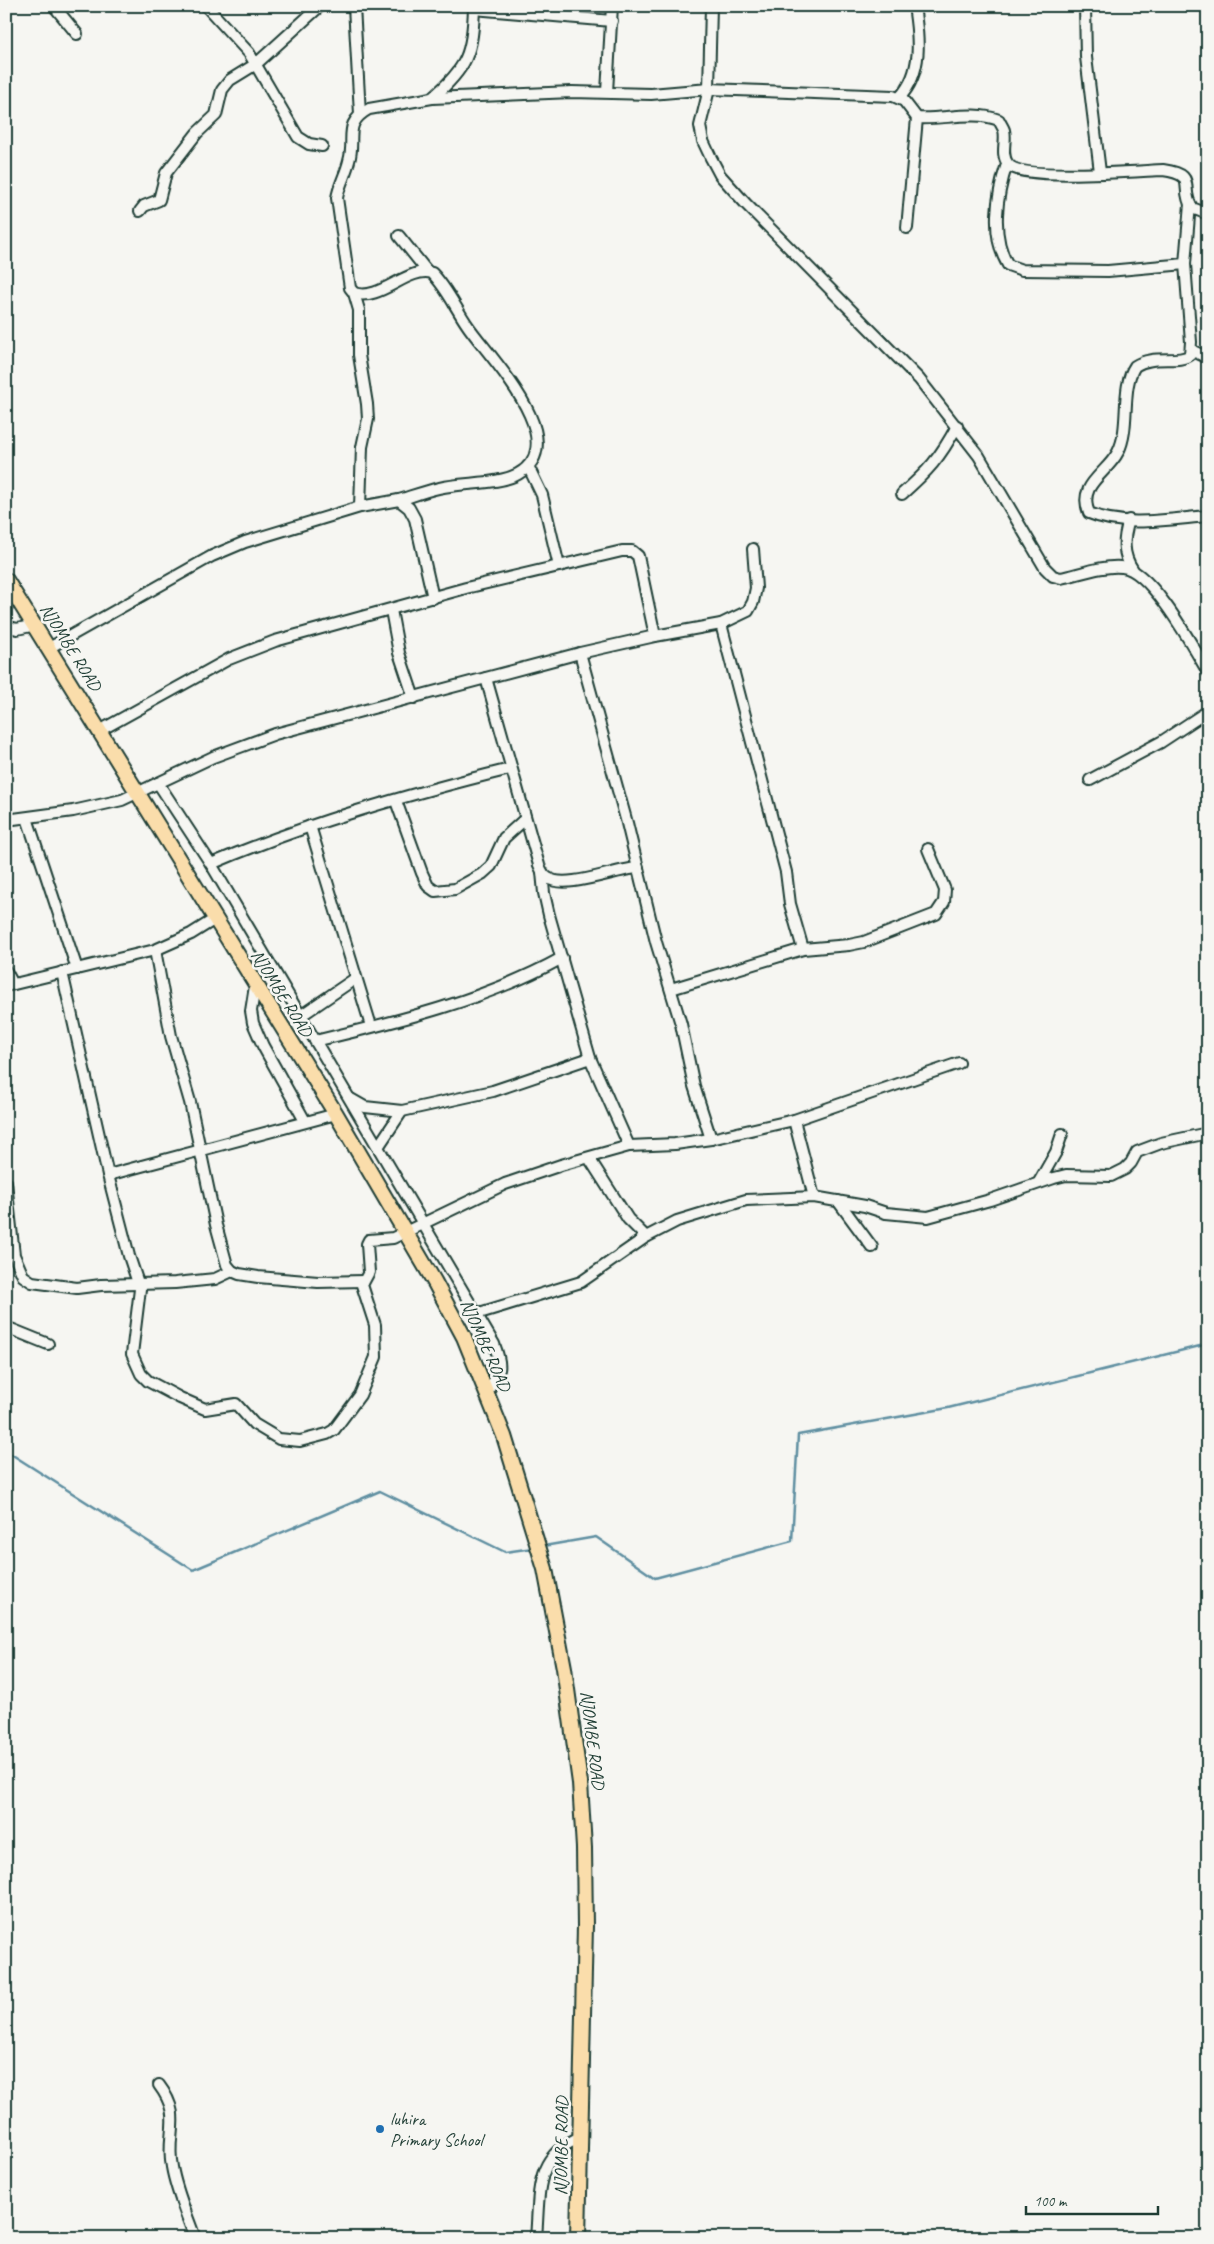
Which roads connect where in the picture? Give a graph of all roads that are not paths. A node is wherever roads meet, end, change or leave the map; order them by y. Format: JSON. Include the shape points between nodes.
{"nodes":[{"id":1,"x":54,"y":6,"type":"edge"},
{"id":2,"x":206,"y":6,"type":"edge"},
{"id":3,"x":320,"y":6,"type":"edge"},
{"id":4,"x":354,"y":6,"type":"edge"},
{"id":5,"x":612,"y":6,"type":"edge"},
{"id":6,"x":711,"y":6,"type":"edge"},
{"id":7,"x":914,"y":6,"type":"edge"},
{"id":8,"x":1085,"y":6,"type":"edge"},
{"id":9,"x":474,"y":8,"type":"edge"},
{"id":10,"x":612,"y":21,"type":"junction"},
{"id":11,"x":77,"y":34,"type":"dead end"},
{"id":12,"x":249,"y":53,"type":"junction"},
{"id":13,"x":256,"y":64,"type":"junction"},
{"id":14,"x":236,"y":75,"type":"junction"},
{"id":15,"x":709,"y":89,"type":"junction"},
{"id":16,"x":607,"y":92,"type":"junction"},
{"id":17,"x":900,"y":97,"type":"junction"},
{"id":18,"x":432,"y":98,"type":"junction"},
{"id":19,"x":360,"y":114,"type":"junction"},
{"id":20,"x":917,"y":118,"type":"junction"},
{"id":21,"x":322,"y":146,"type":"dead end"},
{"id":22,"x":1007,"y":164,"type":"junction"},
{"id":23,"x":1100,"y":172,"type":"junction"},
{"id":24,"x":1190,"y":204,"type":"junction"},
{"id":25,"x":140,"y":212,"type":"dead end"},
{"id":26,"x":1208,"y":214,"type":"edge"},
{"id":27,"x":907,"y":228,"type":"dead end"},
{"id":28,"x":399,"y":236,"type":"dead end"},
{"id":29,"x":1185,"y":264,"type":"junction"},
{"id":30,"x":427,"y":271,"type":"junction"},
{"id":31,"x":354,"y":293,"type":"junction"},
{"id":32,"x":1191,"y":350,"type":"junction"},
{"id":33,"x":1208,"y":358,"type":"edge"},
{"id":34,"x":957,"y":426,"type":"junction"},
{"id":35,"x":528,"y":466,"type":"junction"},
{"id":36,"x":902,"y":494,"type":"dead end"},
{"id":37,"x":399,"y":500,"type":"junction"},
{"id":38,"x":360,"y":507,"type":"junction"},
{"id":39,"x":1208,"y":516,"type":"edge"},
{"id":40,"x":1130,"y":520,"type":"junction"},
{"id":41,"x":754,"y":549,"type":"dead end"},
{"id":42,"x":559,"y":566,"type":"junction"},
{"id":43,"x":1133,"y":570,"type":"junction"},
{"id":44,"x":6,"y":580,"type":"edge"},
{"id":45,"x":433,"y":598,"type":"junction"},
{"id":46,"x":391,"y":610,"type":"junction"},
{"id":47,"x":721,"y":624,"type":"junction"},
{"id":48,"x":35,"y":625,"type":"junction"},
{"id":49,"x":6,"y":626,"type":"edge"},
{"id":50,"x":655,"y":636,"type":"junction"},
{"id":51,"x":49,"y":648,"type":"junction"},
{"id":52,"x":580,"y":653,"type":"junction"},
{"id":53,"x":1208,"y":672,"type":"edge"},
{"id":54,"x":486,"y":678,"type":"junction"},
{"id":55,"x":414,"y":698,"type":"junction"},
{"id":56,"x":1208,"y":711,"type":"edge"},
{"id":57,"x":100,"y":730,"type":"junction"},
{"id":58,"x":510,"y":769,"type":"junction"},
{"id":59,"x":1090,"y":780,"type":"dead end"},
{"id":60,"x":158,"y":783,"type":"junction"},
{"id":61,"x":140,"y":793,"type":"junction"},
{"id":62,"x":396,"y":801,"type":"junction"},
{"id":63,"x":27,"y":818,"type":"junction"},
{"id":64,"x":525,"y":818,"type":"junction"},
{"id":65,"x":6,"y":820,"type":"edge"},
{"id":66,"x":310,"y":826,"type":"junction"},
{"id":67,"x":928,"y":849,"type":"dead end"},
{"id":68,"x":211,"y":864,"type":"junction"},
{"id":69,"x":638,"y":868,"type":"junction"},
{"id":70,"x":542,"y":872,"type":"junction"},
{"id":71,"x":215,"y":919,"type":"junction"},
{"id":72,"x":803,"y":949,"type":"junction"},
{"id":73,"x":155,"y":950,"type":"junction"},
{"id":74,"x":562,"y":958,"type":"junction"},
{"id":75,"x":77,"y":969,"type":"junction"},
{"id":76,"x":6,"y":972,"type":"edge"},
{"id":77,"x":62,"y":972,"type":"junction"},
{"id":78,"x":356,"y":978,"type":"junction"},
{"id":79,"x":10,"y":985,"type":"edge"},
{"id":80,"x":255,"y":986,"type":"junction"},
{"id":81,"x":671,"y":989,"type":"junction"},
{"id":82,"x":299,"y":1017,"type":"junction"},
{"id":83,"x":371,"y":1026,"type":"junction"},
{"id":84,"x":315,"y":1041,"type":"junction"},
{"id":85,"x":590,"y":1058,"type":"junction"},
{"id":86,"x":959,"y":1062,"type":"dead end"},
{"id":87,"x":350,"y":1098,"type":"junction"},
{"id":88,"x":402,"y":1111,"type":"junction"},
{"id":89,"x":336,"y":1114,"type":"junction"},
{"id":90,"x":794,"y":1120,"type":"junction"},
{"id":91,"x":305,"y":1121,"type":"junction"},
{"id":92,"x":1208,"y":1133,"type":"edge"},
{"id":93,"x":1062,"y":1134,"type":"dead end"},
{"id":94,"x":711,"y":1139,"type":"junction"},
{"id":95,"x":630,"y":1146,"type":"junction"},
{"id":96,"x":378,"y":1147,"type":"junction"},
{"id":97,"x":200,"y":1149,"type":"junction"},
{"id":98,"x":589,"y":1158,"type":"junction"},
{"id":99,"x":108,"y":1175,"type":"junction"},
{"id":100,"x":6,"y":1182,"type":"edge"},
{"id":101,"x":1040,"y":1182,"type":"junction"},
{"id":102,"x":814,"y":1198,"type":"junction"},
{"id":103,"x":838,"y":1201,"type":"junction"},
{"id":104,"x":421,"y":1223,"type":"junction"},
{"id":105,"x":404,"y":1231,"type":"junction"},
{"id":106,"x":646,"y":1237,"type":"junction"},
{"id":107,"x":872,"y":1247,"type":"dead end"},
{"id":108,"x":232,"y":1271,"type":"junction"},
{"id":109,"x":363,"y":1282,"type":"junction"},
{"id":110,"x":138,"y":1283,"type":"junction"},
{"id":111,"x":476,"y":1314,"type":"junction"},
{"id":112,"x":6,"y":1327,"type":"edge"},
{"id":113,"x":48,"y":1344,"type":"dead end"},
{"id":114,"x":487,"y":1392,"type":"junction"},
{"id":115,"x":159,"y":2085,"type":"dead end"},
{"id":116,"x":581,"y":2136,"type":"junction"},
{"id":117,"x":195,"y":2238,"type":"edge"},
{"id":118,"x":536,"y":2238,"type":"edge"},
{"id":119,"x":578,"y":2238,"type":"edge"}],
"edges":[{"from":1,"to":11,"type":"street"},
{"from":2,"to":12,"type":"street"},
{"from":3,"to":13,"type":"street"},
{"from":4,"to":19,"type":"street"},
{"from":5,"to":10,"type":"street"},
{"from":6,"to":15,"type":"street"},
{"from":7,"to":17,"type":"street","via":[[918,32],[917,60],[913,79]]},
{"from":8,"to":23,"type":"street","via":[[1086,57]]},
{"from":9,"to":10,"type":"street"},
{"from":9,"to":18,"type":"street","via":[[468,56],[453,80]]},
{"from":10,"to":16,"type":"street"},
{"from":12,"to":13,"type":"street"},
{"from":12,"to":14,"type":"street"},
{"from":13,"to":14,"type":"street"},
{"from":13,"to":21,"type":"street","via":[[298,137]]},
{"from":14,"to":25,"type":"street","via":[[222,90],[216,115],[197,132],[166,173],[159,200],[147,204]]},
{"from":15,"to":16,"type":"street","via":[[651,94]]},
{"from":15,"to":17,"type":"street"},
{"from":15,"to":34,"type":"street","via":[[700,126],[703,141],[720,175],[919,379]]},
{"from":16,"to":18,"type":"street"},
{"from":17,"to":20,"type":"street"},
{"from":18,"to":19,"type":"street","via":[[378,106]]},
{"from":19,"to":31,"type":"street","via":[[353,123],[351,154],[337,198],[349,283]]},
{"from":20,"to":22,"type":"street","via":[[978,115],[998,120],[1004,131]]},
{"from":20,"to":27,"type":"street"},
{"from":22,"to":23,"type":"street","via":[[1018,171],[1039,173]]},
{"from":22,"to":29,"type":"street","via":[[997,204],[1001,248],[1008,265],[1022,270],[1108,271]]},
{"from":23,"to":24,"type":"street","via":[[1178,172],[1186,180]]},
{"from":24,"to":26,"type":"street","via":[[1195,211]]},
{"from":24,"to":29,"type":"street"},
{"from":28,"to":30,"type":"street"},
{"from":29,"to":32,"type":"street"},
{"from":30,"to":31,"type":"street","via":[[366,296]]},
{"from":30,"to":35,"type":"street","via":[[437,278],[528,409],[537,439],[535,453]]},
{"from":31,"to":38,"type":"street","via":[[360,317],[359,355],[368,418],[362,447]]},
{"from":32,"to":33,"type":"street"},
{"from":32,"to":40,"type":"street","via":[[1187,357],[1155,359],[1135,366],[1118,452],[1087,488],[1089,513]]},
{"from":34,"to":36,"type":"street","via":[[930,470]]},
{"from":34,"to":43,"type":"street","via":[[1053,576],[1061,578],[1113,567]]},
{"from":35,"to":37,"type":"street","via":[[507,478],[439,488]]},
{"from":35,"to":42,"type":"street","via":[[542,495]]},
{"from":37,"to":38,"type":"street"},
{"from":37,"to":45,"type":"street","via":[[415,519]]},
{"from":38,"to":51,"type":"street","via":[[268,534],[212,556]]},
{"from":39,"to":40,"type":"street"},
{"from":40,"to":43,"type":"street","via":[[1124,553]]},
{"from":41,"to":47,"type":"street","via":[[756,588],[752,602],[748,611]]},
{"from":42,"to":45,"type":"street"},
{"from":42,"to":50,"type":"street","via":[[632,551],[638,556]]},
{"from":43,"to":53,"type":"street","via":[[1158,594]]},
{"from":44,"to":48,"type":"highway","name":"NJOMBE ROAD"},
{"from":45,"to":46,"type":"street"},
{"from":46,"to":55,"type":"street","via":[[398,652]]},
{"from":46,"to":57,"type":"street","via":[[275,641],[229,659]]},
{"from":47,"to":50,"type":"street"},
{"from":47,"to":72,"type":"street"},
{"from":48,"to":49,"type":"street","via":[[17,629]]},
{"from":48,"to":51,"type":"highway","name":"NJOMBE ROAD"},
{"from":50,"to":52,"type":"street"},
{"from":51,"to":57,"type":"highway","name":"NJOMBE ROAD"},
{"from":52,"to":54,"type":"street"},
{"from":52,"to":69,"type":"street"},
{"from":54,"to":55,"type":"street"},
{"from":54,"to":58,"type":"street"},
{"from":55,"to":60,"type":"street","via":[[275,734]]},
{"from":56,"to":59,"type":"street","via":[[1161,742]]},
{"from":57,"to":61,"type":"highway","name":"NJOMBE ROAD"},
{"from":58,"to":62,"type":"street"},
{"from":58,"to":64,"type":"street"},
{"from":60,"to":61,"type":"street"},
{"from":60,"to":68,"type":"street"},
{"from":61,"to":63,"type":"street","via":[[73,811]]},
{"from":61,"to":71,"type":"highway","name":"NJOMBE ROAD"},
{"from":62,"to":64,"type":"street","via":[[422,873],[428,886],[435,891],[455,889],[482,874],[491,866],[504,838]]},
{"from":62,"to":66,"type":"street"},
{"from":63,"to":65,"type":"street"},
{"from":63,"to":75,"type":"street"},
{"from":64,"to":70,"type":"street"},
{"from":66,"to":68,"type":"street"},
{"from":66,"to":78,"type":"street"},
{"from":67,"to":72,"type":"street","via":[[945,890],[944,902],[936,914],[864,942]]},
{"from":68,"to":82,"type":"street"},
{"from":69,"to":70,"type":"street","via":[[570,881],[556,881]]},
{"from":69,"to":81,"type":"street"},
{"from":70,"to":74,"type":"street","via":[[544,893]]},
{"from":71,"to":73,"type":"street"},
{"from":71,"to":80,"type":"highway","name":"NJOMBE ROAD"},
{"from":72,"to":81,"type":"street"},
{"from":73,"to":75,"type":"street"},
{"from":73,"to":97,"type":"street","via":[[171,1036]]},
{"from":74,"to":83,"type":"street","via":[[508,985]]},
{"from":74,"to":85,"type":"street"},
{"from":75,"to":77,"type":"street"},
{"from":76,"to":79,"type":"street"},
{"from":77,"to":79,"type":"street"},
{"from":77,"to":99,"type":"street"},
{"from":78,"to":82,"type":"street"},
{"from":78,"to":83,"type":"street"},
{"from":80,"to":89,"type":"highway","name":"NJOMBE ROAD"},
{"from":80,"to":91,"type":"street","via":[[251,1011],[253,1023]]},
{"from":81,"to":94,"type":"street","via":[[694,1086]]},
{"from":82,"to":84,"type":"street"},
{"from":83,"to":84,"type":"street"},
{"from":84,"to":87,"type":"street"},
{"from":85,"to":88,"type":"street","via":[[493,1091]]},
{"from":85,"to":95,"type":"street"},
{"from":86,"to":90,"type":"street"},
{"from":87,"to":88,"type":"street","via":[[364,1107]]},
{"from":87,"to":96,"type":"street"},
{"from":88,"to":96,"type":"street"},
{"from":89,"to":91,"type":"street"},
{"from":89,"to":105,"type":"highway","name":"NJOMBE ROAD"},
{"from":90,"to":94,"type":"street"},
{"from":90,"to":102,"type":"street"},
{"from":91,"to":97,"type":"street"},
{"from":92,"to":101,"type":"street","via":[[1137,1152],[1131,1163],[1111,1176],[1066,1175]]},
{"from":93,"to":101,"type":"street"},
{"from":94,"to":95,"type":"street"},
{"from":95,"to":98,"type":"street"},
{"from":96,"to":104,"type":"street"},
{"from":97,"to":99,"type":"street"},
{"from":97,"to":108,"type":"street","via":[[216,1225],[227,1265]]},
{"from":98,"to":104,"type":"street","via":[[532,1174]]},
{"from":98,"to":106,"type":"street","via":[[628,1219]]},
{"from":99,"to":110,"type":"street"},
{"from":100,"to":110,"type":"street","via":[[12,1244],[19,1268],[27,1280],[71,1288]]},
{"from":101,"to":103,"type":"street","via":[[928,1217],[886,1213]]},
{"from":102,"to":103,"type":"street"},
{"from":102,"to":106,"type":"street","via":[[746,1200],[677,1221]]},
{"from":103,"to":107,"type":"street"},
{"from":104,"to":105,"type":"street"},
{"from":104,"to":111,"type":"street"},
{"from":105,"to":109,"type":"street","via":[[393,1238],[369,1240],[366,1244],[369,1272]]},
{"from":105,"to":114,"type":"highway","name":"NJOMBE ROAD","via":[[464,1337]]},
{"from":106,"to":111,"type":"street","via":[[581,1282]]},
{"from":108,"to":109,"type":"street","via":[[310,1282]]},
{"from":108,"to":110,"type":"street","via":[[206,1281]]},
{"from":109,"to":110,"type":"street","via":[[362,1292],[376,1333],[376,1357],[367,1382],[334,1430],[300,1441],[286,1441],[273,1436],[254,1424],[236,1404],[200,1407],[162,1389],[141,1374],[132,1354],[140,1299]]},
{"from":111,"to":114,"type":"street","via":[[500,1360],[500,1371]]},
{"from":112,"to":113,"type":"street"},
{"from":114,"to":116,"type":"highway","name":"NJOMBE ROAD","via":[[504,1436],[544,1569],[574,1731],[584,1848]]},
{"from":115,"to":117,"type":"street","via":[[169,2099],[174,2118],[170,2145],[172,2168]]},
{"from":116,"to":118,"type":"street","via":[[558,2148],[543,2172]]},
{"from":116,"to":119,"type":"highway","name":"NJOMBE ROAD"}]}
